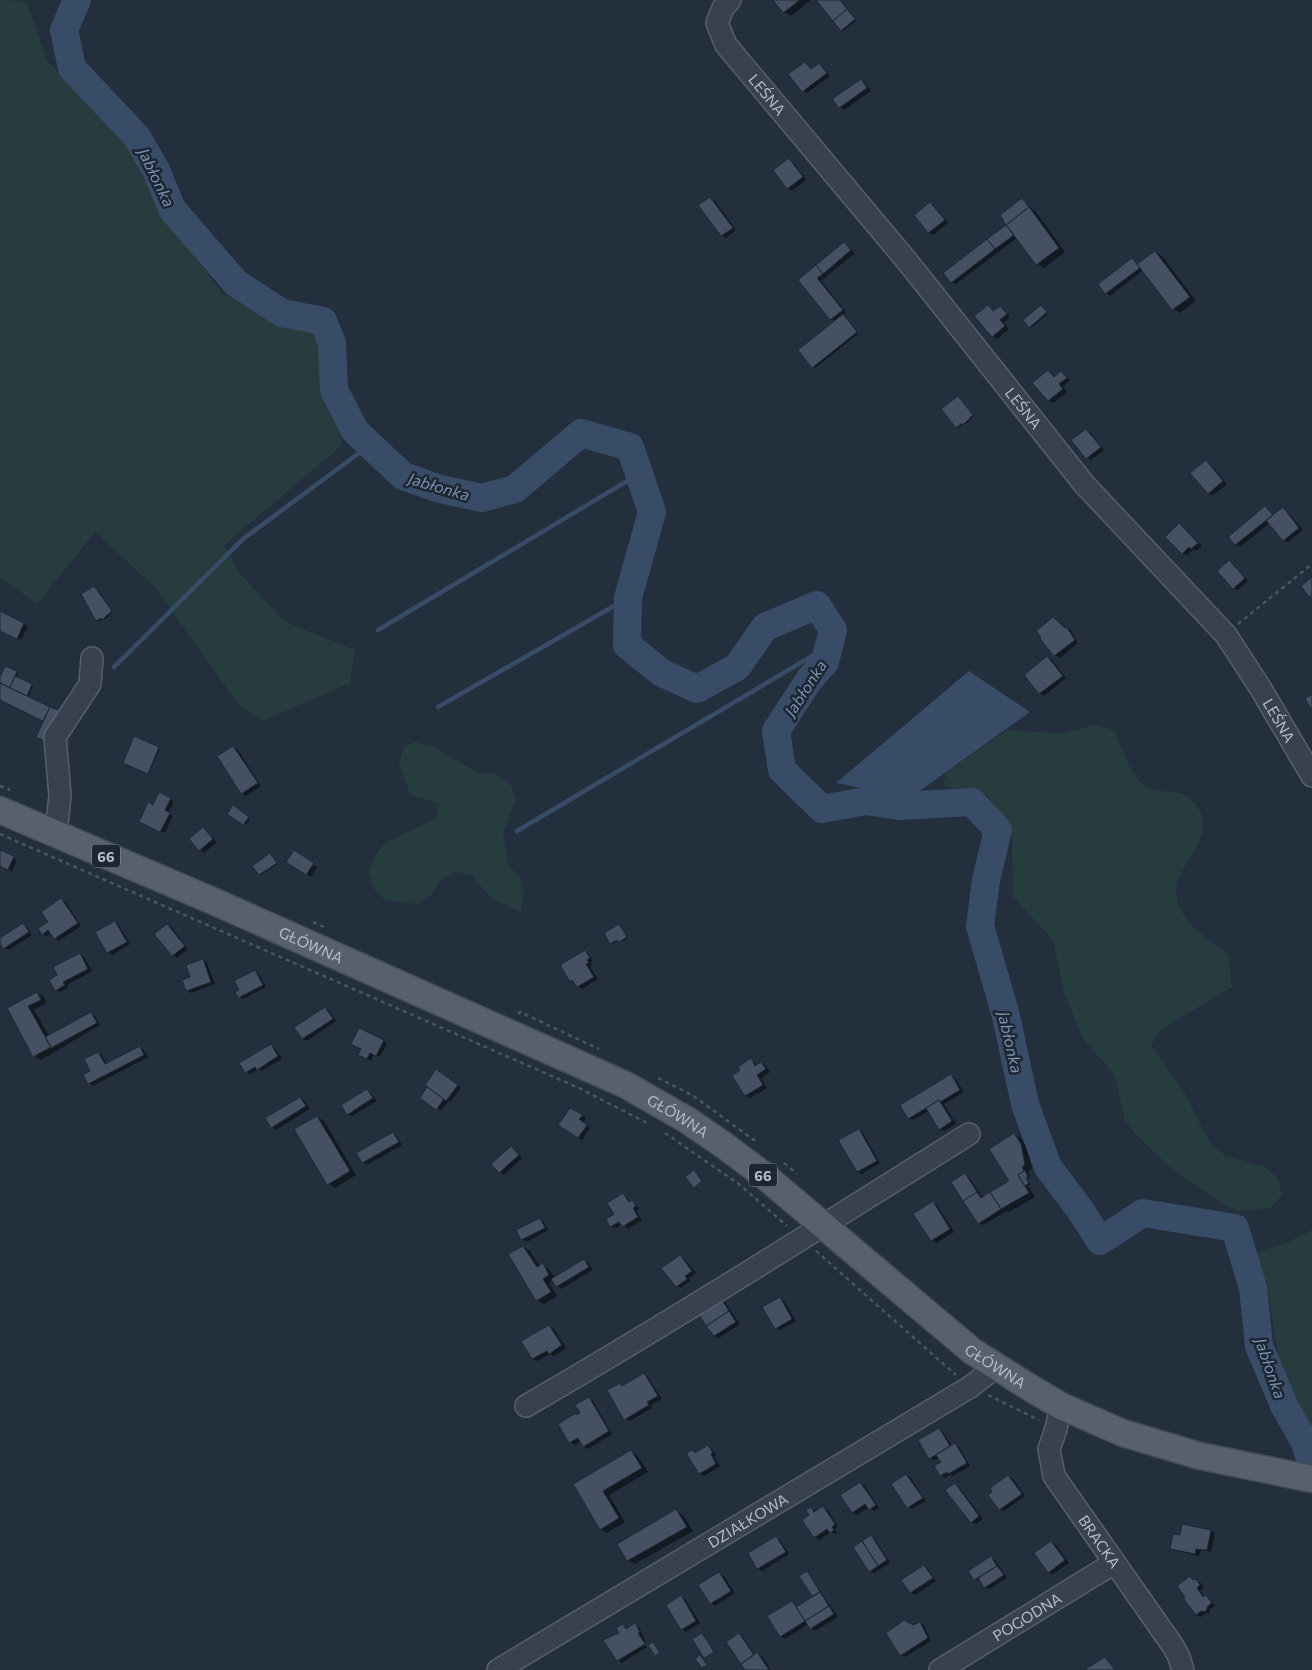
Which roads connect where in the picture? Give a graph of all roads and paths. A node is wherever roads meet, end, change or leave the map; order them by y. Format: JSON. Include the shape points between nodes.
{"nodes":[{"id":1,"x":730,"y":0,"type":"edge"},
{"id":2,"x":1312,"y":564,"type":"edge"},
{"id":3,"x":1226,"y":635,"type":"junction"},
{"id":4,"x":92,"y":658,"type":"dead end"},
{"id":5,"x":1312,"y":776,"type":"edge"},
{"id":6,"x":0,"y":810,"type":"edge"},
{"id":7,"x":0,"y":834,"type":"edge"},
{"id":8,"x":56,"y":834,"type":"junction"},
{"id":9,"x":650,"y":1124,"type":"dead end"},
{"id":10,"x":659,"y":1129,"type":"dead end"},
{"id":11,"x":969,"y":1134,"type":"dead end"},
{"id":12,"x":813,"y":1233,"type":"junction"},
{"id":13,"x":996,"y":1367,"type":"junction"},
{"id":14,"x":970,"y":1387,"type":"junction"},
{"id":15,"x":526,"y":1406,"type":"dead end"},
{"id":16,"x":1059,"y":1417,"type":"junction"},
{"id":17,"x":1300,"y":1477,"type":"edge"},
{"id":18,"x":1114,"y":1563,"type":"junction"},
{"id":19,"x":498,"y":1670,"type":"edge"},
{"id":20,"x":940,"y":1670,"type":"edge"},
{"id":21,"x":1183,"y":1670,"type":"edge"}],
"edges":[{"from":1,"to":3,"type":"street","name":"LEŚNA","via":[[716,23],[726,45],[907,262],[1084,484]]},
{"from":2,"to":3,"type":"path"},
{"from":3,"to":5,"type":"street","name":"LEŚNA"},
{"from":4,"to":8,"type":"street","via":[[90,684],[55,737],[60,795]]},
{"from":6,"to":8,"type":"main road","name":"GŁÓWNA","number":"66"},
{"from":7,"to":9,"type":"path","via":[[570,1084]]},
{"from":8,"to":12,"type":"main road","name":"GŁÓWNA","number":"66","via":[[626,1085],[687,1120],[761,1173]]},
{"from":10,"to":12,"type":"path"},
{"from":11,"to":12,"type":"street"},
{"from":12,"to":13,"type":"main road","name":"GŁÓWNA","number":"66"},
{"from":12,"to":14,"type":"path"},
{"from":12,"to":15,"type":"street"},
{"from":13,"to":14,"type":"street","name":"DZIAŁKOWA"},
{"from":13,"to":16,"type":"main road","name":"GŁÓWNA","number":"66"},
{"from":14,"to":16,"type":"path"},
{"from":14,"to":19,"type":"street","name":"DZIAŁKOWA"},
{"from":16,"to":17,"type":"main road","name":"GŁÓWNA","number":"66","via":[[1200,1456]]},
{"from":16,"to":18,"type":"street","name":"BRACKA","via":[[1049,1449],[1054,1476]]},
{"from":18,"to":20,"type":"street","name":"POGODNA"},
{"from":18,"to":21,"type":"street","name":"BRACKA","via":[[1173,1646]]}]}
